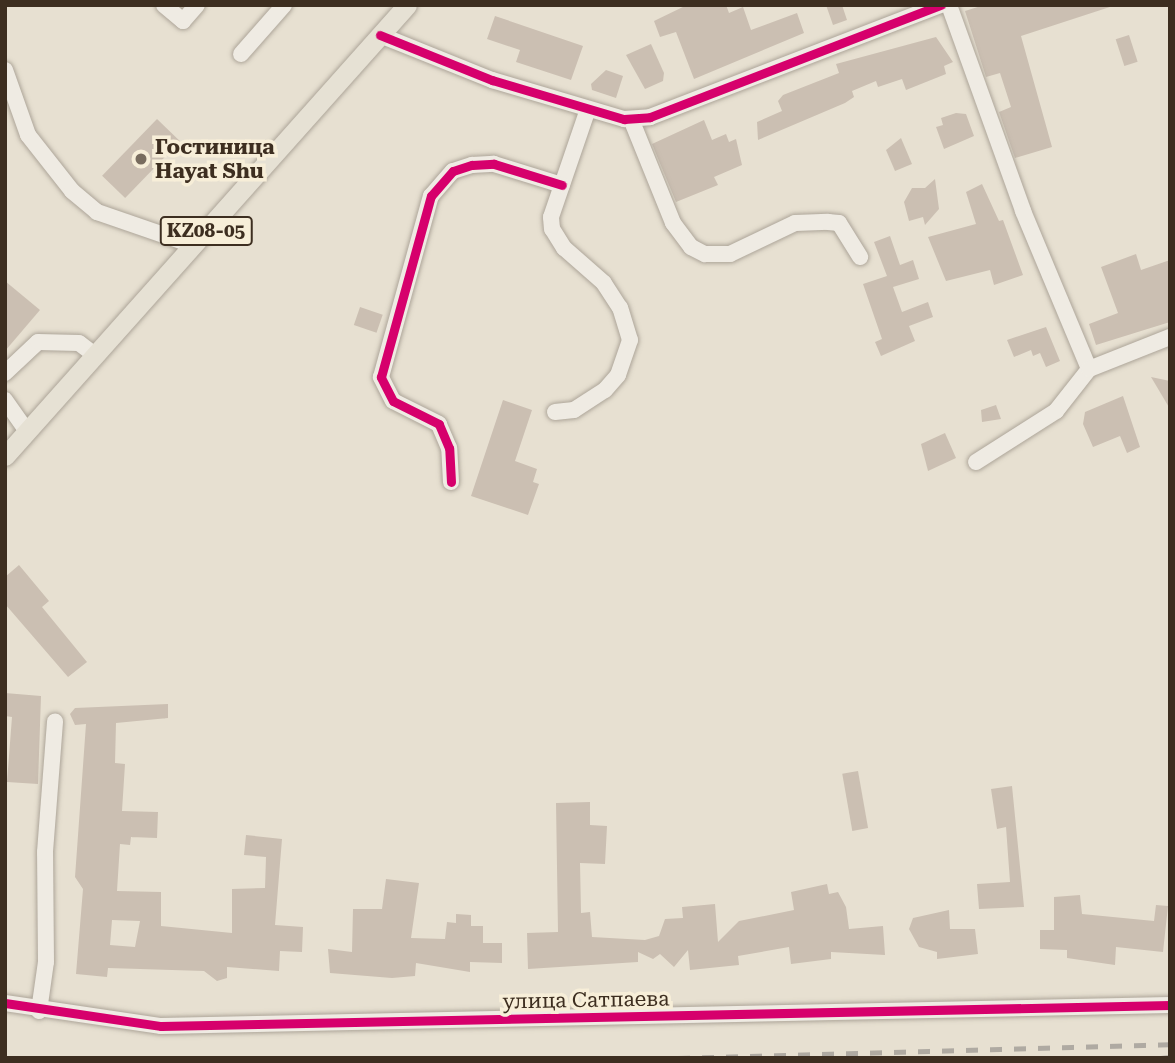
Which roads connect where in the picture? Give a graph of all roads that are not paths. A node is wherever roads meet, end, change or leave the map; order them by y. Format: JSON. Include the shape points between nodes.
{"nodes":[{"id":1,"x":164,"y":5,"type":"edge"},
{"id":2,"x":197,"y":5,"type":"edge"},
{"id":3,"x":284,"y":5,"type":"edge"},
{"id":4,"x":407,"y":5,"type":"edge"},
{"id":5,"x":941,"y":5,"type":"edge"},
{"id":6,"x":949,"y":5,"type":"edge"},
{"id":7,"x":380,"y":35,"type":"junction"},
{"id":8,"x":241,"y":54,"type":"dead end"},
{"id":9,"x":5,"y":70,"type":"edge"},
{"id":10,"x":587,"y":112,"type":"junction"},
{"id":11,"x":631,"y":119,"type":"junction"},
{"id":12,"x":562,"y":185,"type":"junction"},
{"id":13,"x":193,"y":246,"type":"junction"},
{"id":14,"x":860,"y":257,"type":"dead end"},
{"id":15,"x":1170,"y":337,"type":"edge"},
{"id":16,"x":95,"y":355,"type":"junction"},
{"id":17,"x":1089,"y":369,"type":"junction"},
{"id":18,"x":5,"y":373,"type":"edge"},
{"id":19,"x":5,"y":400,"type":"edge"},
{"id":20,"x":555,"y":412,"type":"dead end"},
{"id":21,"x":5,"y":423,"type":"edge"},
{"id":22,"x":27,"y":432,"type":"junction"},
{"id":23,"x":5,"y":456,"type":"edge"},
{"id":24,"x":976,"y":462,"type":"dead end"},
{"id":25,"x":451,"y":482,"type":"dead end"},
{"id":26,"x":55,"y":721,"type":"dead end"},
{"id":27,"x":5,"y":1003,"type":"edge"},
{"id":28,"x":1170,"y":1005,"type":"edge"},
{"id":29,"x":39,"y":1011,"type":"junction"}],
"edges":[{"from":1,"to":2,"type":"street","via":[[183,22]]},
{"from":3,"to":8,"type":"street"},
{"from":4,"to":7,"type":"main road","number":"KZ08-05"},
{"from":5,"to":11,"type":"street","via":[[650,117]]},
{"from":6,"to":17,"type":"street","via":[[1023,211]]},
{"from":7,"to":10,"type":"street"},
{"from":7,"to":13,"type":"main road","number":"KZ08-05"},
{"from":9,"to":13,"type":"street","via":[[28,135],[72,191],[97,212]]},
{"from":10,"to":11,"type":"street"},
{"from":10,"to":12,"type":"street"},
{"from":11,"to":14,"type":"street","via":[[673,223],[691,247],[730,254],[794,223],[828,222],[839,223]]},
{"from":12,"to":20,"type":"street","via":[[551,217],[556,240],[604,283],[620,308],[630,340],[618,374],[605,390],[574,411]]},
{"from":12,"to":25,"type":"street","via":[[494,164],[472,165],[453,171],[431,197],[381,377],[393,401],[439,425],[449,448]]},
{"from":13,"to":16,"type":"main road","number":"KZ08-05"},
{"from":15,"to":17,"type":"street"},
{"from":16,"to":18,"type":"street","via":[[79,343],[38,342]]},
{"from":16,"to":22,"type":"main road","number":"KZ08-05"},
{"from":17,"to":24,"type":"street","via":[[1056,411]]},
{"from":19,"to":22,"type":"street"},
{"from":21,"to":22,"type":"street"},
{"from":22,"to":23,"type":"main road","number":"KZ08-05"},
{"from":26,"to":29,"type":"street","via":[[45,852],[46,962]]},
{"from":27,"to":29,"type":"street","name":"улица Сатпаева"},
{"from":28,"to":29,"type":"street","name":"улица Сатпаева","via":[[161,1026]]}]}
